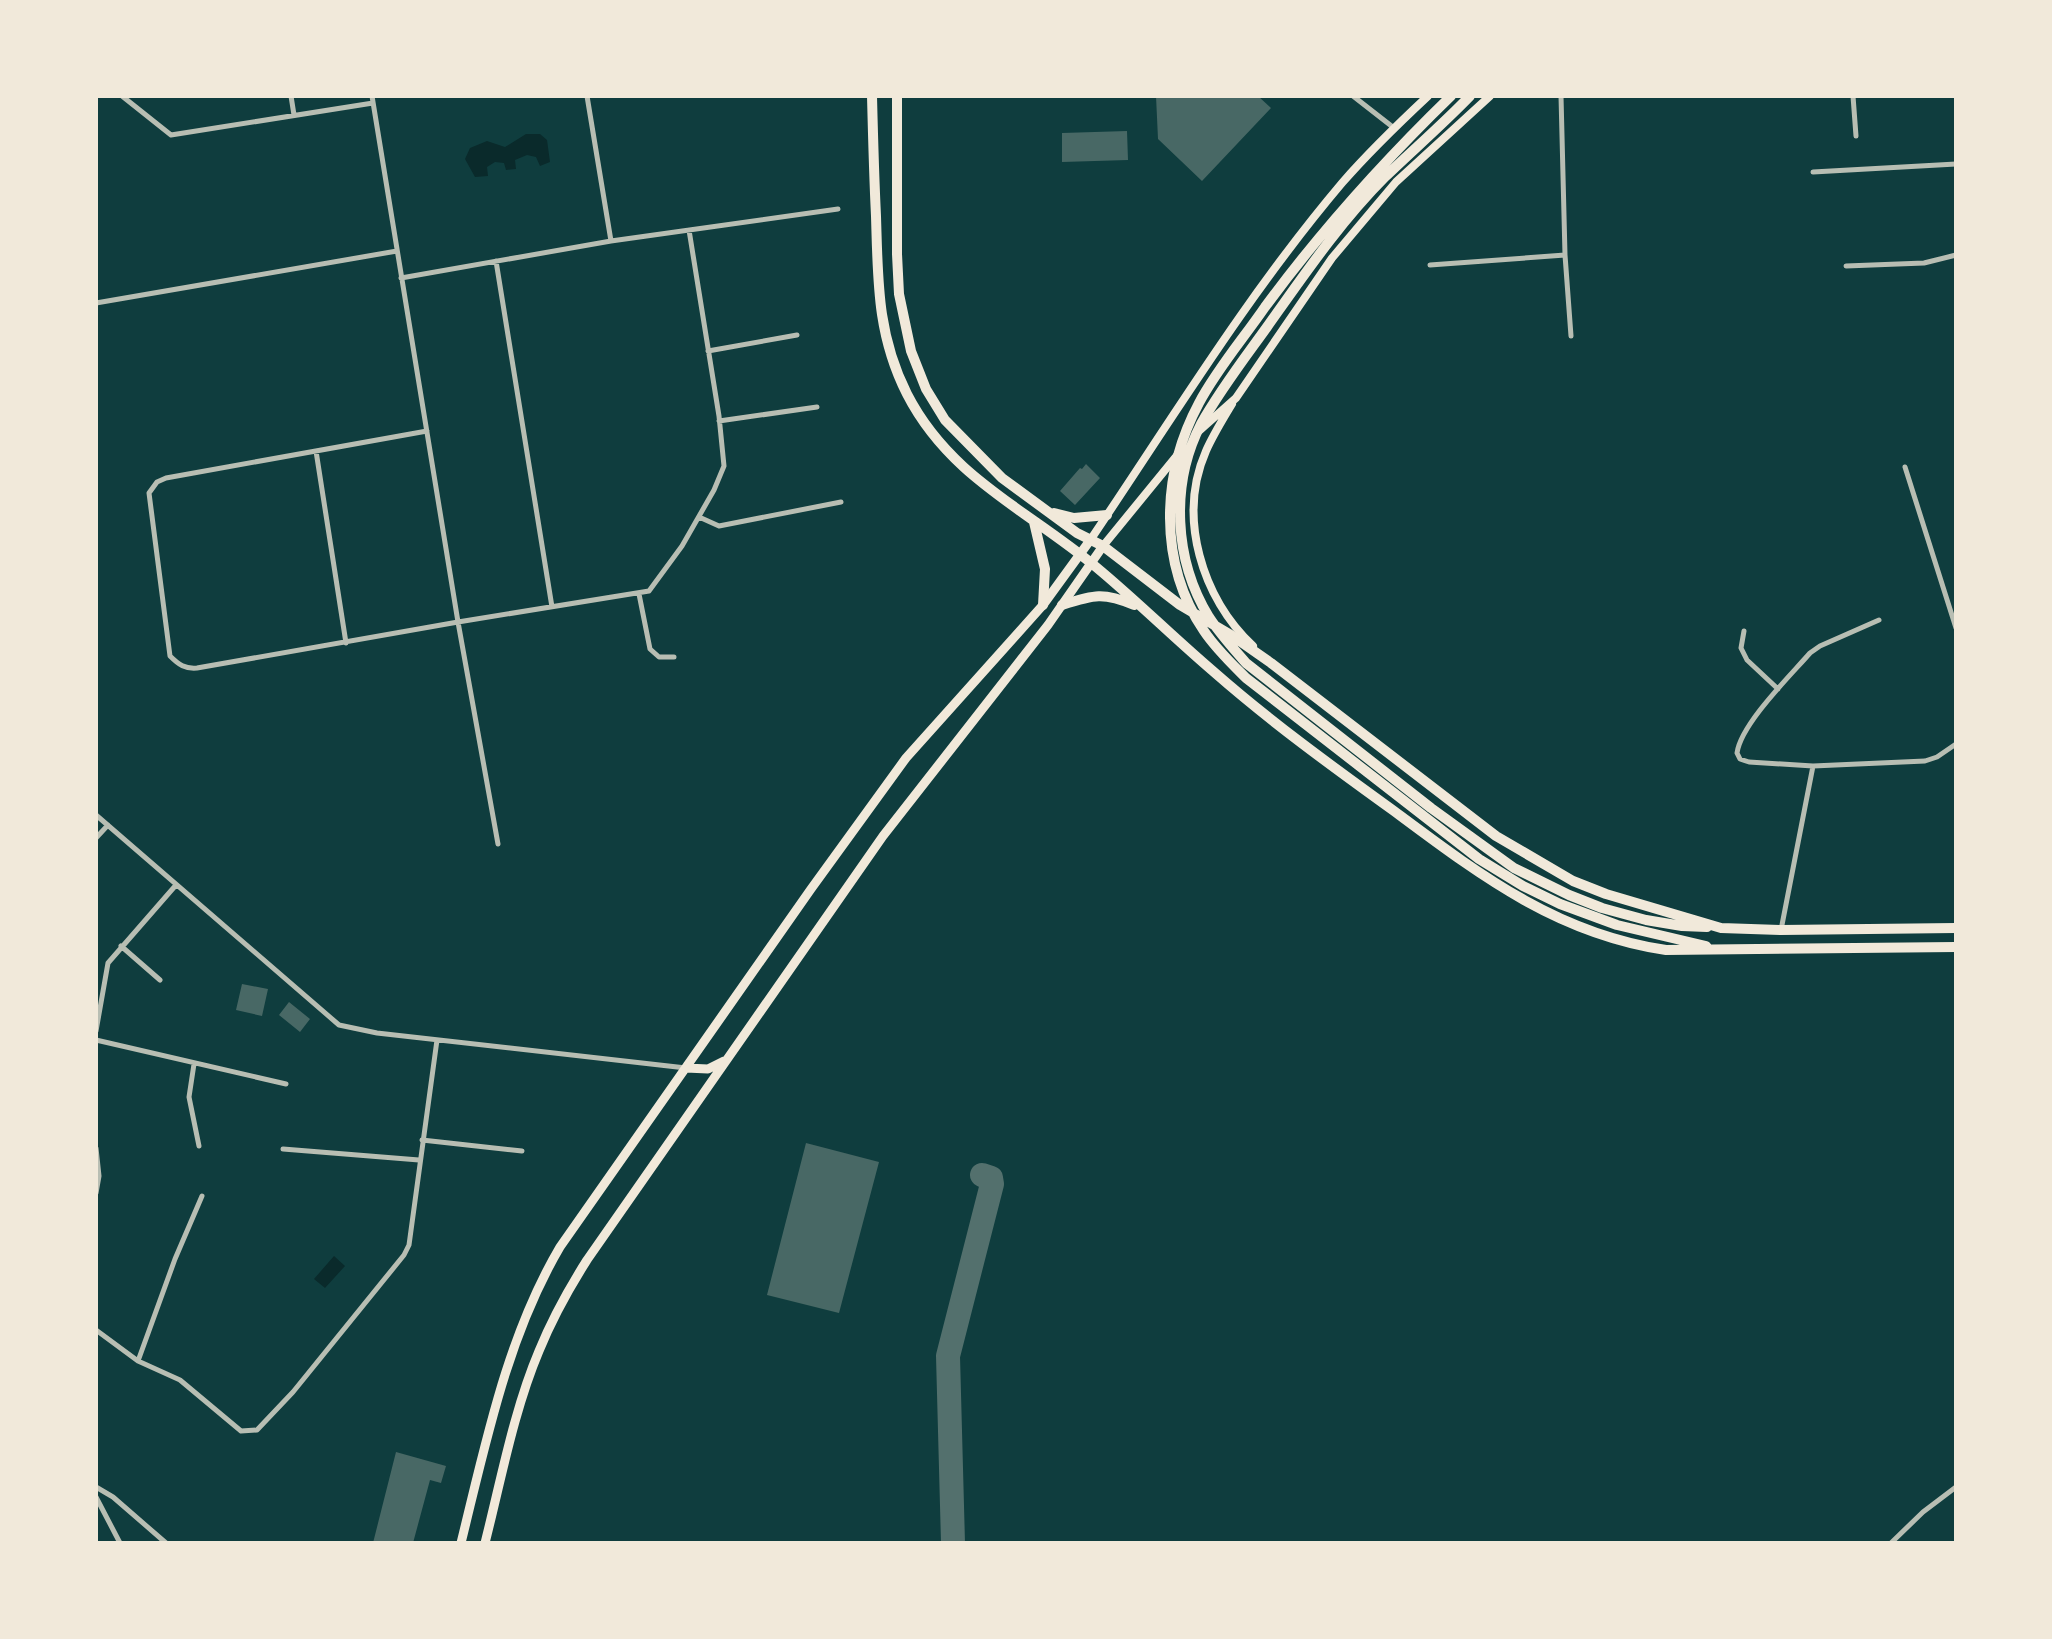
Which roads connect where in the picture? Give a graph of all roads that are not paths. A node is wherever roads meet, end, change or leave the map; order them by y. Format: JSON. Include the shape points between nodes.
{"nodes":[{"id":1,"x":122,"y":96,"type":"edge"},
{"id":2,"x":291,"y":96,"type":"edge"},
{"id":3,"x":587,"y":96,"type":"edge"},
{"id":4,"x":872,"y":96,"type":"edge"},
{"id":5,"x":897,"y":96,"type":"edge"},
{"id":6,"x":1353,"y":96,"type":"edge"},
{"id":7,"x":1428,"y":96,"type":"edge"},
{"id":8,"x":1451,"y":96,"type":"edge"},
{"id":9,"x":1470,"y":96,"type":"edge"},
{"id":10,"x":1490,"y":96,"type":"edge"},
{"id":11,"x":1560,"y":96,"type":"edge"},
{"id":12,"x":1853,"y":96,"type":"edge"},
{"id":13,"x":372,"y":99,"type":"edge"},
{"id":14,"x":294,"y":115,"type":"junction"},
{"id":15,"x":1394,"y":128,"type":"junction"},
{"id":16,"x":1856,"y":136,"type":"dead end"},
{"id":17,"x":1956,"y":164,"type":"edge"},
{"id":18,"x":1812,"y":172,"type":"dead end"},
{"id":19,"x":838,"y":209,"type":"dead end"},
{"id":20,"x":689,"y":230,"type":"junction"},
{"id":21,"x":611,"y":241,"type":"junction"},
{"id":22,"x":397,"y":251,"type":"junction"},
{"id":23,"x":1565,"y":255,"type":"junction"},
{"id":24,"x":1956,"y":256,"type":"edge"},
{"id":25,"x":496,"y":261,"type":"junction"},
{"id":26,"x":1430,"y":265,"type":"dead end"},
{"id":27,"x":1846,"y":266,"type":"dead end"},
{"id":28,"x":401,"y":278,"type":"junction"},
{"id":29,"x":96,"y":303,"type":"edge"},
{"id":30,"x":797,"y":335,"type":"dead end"},
{"id":31,"x":1571,"y":336,"type":"dead end"},
{"id":32,"x":708,"y":351,"type":"junction"},
{"id":33,"x":1236,"y":398,"type":"junction"},
{"id":34,"x":817,"y":407,"type":"dead end"},
{"id":35,"x":719,"y":421,"type":"junction"},
{"id":36,"x":427,"y":432,"type":"junction"},
{"id":37,"x":316,"y":451,"type":"junction"},
{"id":38,"x":1905,"y":467,"type":"dead end"},
{"id":39,"x":841,"y":502,"type":"dead end"},
{"id":40,"x":1046,"y":512,"type":"junction"},
{"id":41,"x":1107,"y":515,"type":"junction"},
{"id":42,"x":699,"y":517,"type":"junction"},
{"id":43,"x":1034,"y":522,"type":"junction"},
{"id":44,"x":1091,"y":539,"type":"junction"},
{"id":45,"x":1103,"y":546,"type":"junction"},
{"id":46,"x":1079,"y":555,"type":"junction"},
{"id":47,"x":1092,"y":564,"type":"junction"},
{"id":48,"x":639,"y":594,"type":"junction"},
{"id":49,"x":1043,"y":605,"type":"junction"},
{"id":50,"x":1062,"y":605,"type":"junction"},
{"id":51,"x":552,"y":607,"type":"junction"},
{"id":52,"x":1141,"y":608,"type":"junction"},
{"id":53,"x":1879,"y":620,"type":"dead end"},
{"id":54,"x":458,"y":622,"type":"junction"},
{"id":55,"x":1956,"y":628,"type":"edge"},
{"id":56,"x":1744,"y":631,"type":"dead end"},
{"id":57,"x":346,"y":643,"type":"junction"},
{"id":58,"x":674,"y":657,"type":"dead end"},
{"id":59,"x":1271,"y":663,"type":"junction"},
{"id":60,"x":1778,"y":689,"type":"junction"},
{"id":61,"x":1956,"y":744,"type":"edge"},
{"id":62,"x":1813,"y":766,"type":"junction"},
{"id":63,"x":96,"y":815,"type":"edge"},
{"id":64,"x":108,"y":825,"type":"junction"},
{"id":65,"x":96,"y":838,"type":"edge"},
{"id":66,"x":498,"y":844,"type":"dead end"},
{"id":67,"x":176,"y":885,"type":"junction"},
{"id":68,"x":1721,"y":928,"type":"junction"},
{"id":69,"x":1956,"y":928,"type":"edge"},
{"id":70,"x":1781,"y":930,"type":"junction"},
{"id":71,"x":121,"y":946,"type":"junction"},
{"id":72,"x":1956,"y":947,"type":"edge"},
{"id":73,"x":1724,"y":950,"type":"junction"},
{"id":74,"x":160,"y":980,"type":"dead end"},
{"id":75,"x":96,"y":1031,"type":"edge"},
{"id":76,"x":96,"y":1040,"type":"edge"},
{"id":77,"x":437,"y":1040,"type":"junction"},
{"id":78,"x":728,"y":1058,"type":"junction"},
{"id":79,"x":194,"y":1064,"type":"junction"},
{"id":80,"x":686,"y":1068,"type":"junction"},
{"id":81,"x":286,"y":1084,"type":"dead end"},
{"id":82,"x":422,"y":1140,"type":"junction"},
{"id":83,"x":199,"y":1146,"type":"dead end"},
{"id":84,"x":96,"y":1148,"type":"edge"},
{"id":85,"x":283,"y":1149,"type":"dead end"},
{"id":86,"x":522,"y":1151,"type":"dead end"},
{"id":87,"x":419,"y":1160,"type":"junction"},
{"id":88,"x":96,"y":1193,"type":"edge"},
{"id":89,"x":202,"y":1196,"type":"dead end"},
{"id":90,"x":96,"y":1330,"type":"edge"},
{"id":91,"x":138,"y":1361,"type":"junction"},
{"id":92,"x":96,"y":1487,"type":"edge"},
{"id":93,"x":1956,"y":1488,"type":"edge"},
{"id":94,"x":96,"y":1497,"type":"edge"},
{"id":95,"x":120,"y":1543,"type":"edge"},
{"id":96,"x":166,"y":1543,"type":"edge"},
{"id":97,"x":461,"y":1543,"type":"edge"},
{"id":98,"x":485,"y":1543,"type":"edge"},
{"id":99,"x":1891,"y":1543,"type":"edge"}],
"edges":[{"from":1,"to":14,"type":"street","via":[[171,135]]},
{"from":2,"to":14,"type":"street"},
{"from":3,"to":21,"type":"street"},
{"from":4,"to":43,"type":"highway","via":[[878,301],[892,359],[933,437],[964,469]]},
{"from":5,"to":40,"type":"highway","via":[[899,293],[911,351],[945,420],[1002,478]]},
{"from":6,"to":15,"type":"street"},
{"from":7,"to":15,"type":"main road"},
{"from":8,"to":73,"type":"highway","via":[[1339,212],[1199,402],[1185,433],[1171,488],[1169,527],[1177,572],[1202,629],[1246,678],[1479,859],[1560,904],[1617,925]]},
{"from":9,"to":68,"type":"highway","via":[[1344,224],[1200,426],[1182,482],[1181,528],[1189,571],[1209,616],[1246,663],[1514,868],[1602,908],[1670,924]]},
{"from":10,"to":33,"type":"main road","via":[[1396,181],[1332,258]]},
{"from":11,"to":23,"type":"street"},
{"from":12,"to":16,"type":"street"},
{"from":13,"to":14,"type":"street"},
{"from":13,"to":22,"type":"street"},
{"from":15,"to":41,"type":"main road","via":[[1342,184],[1236,323]]},
{"from":17,"to":18,"type":"street"},
{"from":19,"to":20,"type":"street"},
{"from":20,"to":21,"type":"street"},
{"from":20,"to":32,"type":"street"},
{"from":21,"to":25,"type":"street"},
{"from":22,"to":28,"type":"street"},
{"from":22,"to":29,"type":"street"},
{"from":23,"to":26,"type":"street"},
{"from":23,"to":31,"type":"street"},
{"from":24,"to":27,"type":"street","via":[[1924,263]]},
{"from":25,"to":28,"type":"street"},
{"from":25,"to":51,"type":"street"},
{"from":28,"to":36,"type":"street"},
{"from":30,"to":32,"type":"street"},
{"from":32,"to":35,"type":"street"},
{"from":33,"to":45,"type":"main road","via":[[1167,466]]},
{"from":33,"to":59,"type":"main road","via":[[1205,452],[1198,475],[1195,531],[1201,566],[1218,602],[1240,634]]},
{"from":34,"to":35,"type":"street"},
{"from":35,"to":42,"type":"street","via":[[724,467]]},
{"from":36,"to":37,"type":"street"},
{"from":36,"to":54,"type":"street"},
{"from":37,"to":57,"type":"street"},
{"from":37,"to":57,"type":"street","via":[[166,478],[149,492],[170,656],[187,669]]},
{"from":38,"to":55,"type":"street"},
{"from":39,"to":42,"type":"street","via":[[719,526]]},
{"from":40,"to":41,"type":"highway","via":[[1074,518]]},
{"from":40,"to":44,"type":"highway"},
{"from":41,"to":44,"type":"main road"},
{"from":42,"to":48,"type":"street","via":[[654,587]]},
{"from":43,"to":46,"type":"highway"},
{"from":43,"to":49,"type":"highway","via":[[1045,569]]},
{"from":44,"to":45,"type":"highway"},
{"from":44,"to":46,"type":"main road"},
{"from":45,"to":47,"type":"main road"},
{"from":45,"to":59,"type":"highway","via":[[1180,605]]},
{"from":46,"to":47,"type":"highway"},
{"from":46,"to":49,"type":"main road"},
{"from":47,"to":50,"type":"main road"},
{"from":47,"to":52,"type":"highway"},
{"from":48,"to":51,"type":"street"},
{"from":48,"to":58,"type":"street","via":[[650,649],[659,657]]},
{"from":49,"to":80,"type":"main road","via":[[906,758]]},
{"from":50,"to":52,"type":"highway","via":[[1110,595]]},
{"from":50,"to":78,"type":"main road","via":[[883,836]]},
{"from":51,"to":54,"type":"street"},
{"from":52,"to":73,"type":"highway","via":[[1336,769],[1463,863],[1527,903],[1564,922],[1636,945]]},
{"from":53,"to":60,"type":"street","via":[[1820,646]]},
{"from":54,"to":57,"type":"street"},
{"from":54,"to":66,"type":"street"},
{"from":56,"to":60,"type":"street","via":[[1741,648],[1748,660]]},
{"from":59,"to":68,"type":"highway","via":[[1496,836],[1535,860],[1606,894]]},
{"from":60,"to":62,"type":"street","via":[[1743,736],[1737,753],[1749,762]]},
{"from":61,"to":62,"type":"street","via":[[1925,761]]},
{"from":62,"to":70,"type":"street"},
{"from":63,"to":64,"type":"street"},
{"from":64,"to":65,"type":"street"},
{"from":64,"to":67,"type":"street"},
{"from":67,"to":71,"type":"street"},
{"from":67,"to":77,"type":"street","via":[[339,1025]]},
{"from":68,"to":70,"type":"highway"},
{"from":69,"to":70,"type":"highway"},
{"from":71,"to":74,"type":"street"},
{"from":71,"to":75,"type":"street","via":[[108,963]]},
{"from":72,"to":73,"type":"highway"},
{"from":76,"to":79,"type":"street"},
{"from":77,"to":80,"type":"street"},
{"from":77,"to":82,"type":"street"},
{"from":78,"to":80,"type":"main road","via":[[708,1069]]},
{"from":78,"to":98,"type":"main road","via":[[564,1297],[538,1353]]},
{"from":79,"to":81,"type":"street"},
{"from":79,"to":83,"type":"street","via":[[189,1097]]},
{"from":80,"to":97,"type":"main road","via":[[560,1247],[528,1306]]},
{"from":82,"to":86,"type":"street"},
{"from":82,"to":87,"type":"street"},
{"from":84,"to":88,"type":"street"},
{"from":85,"to":87,"type":"street"},
{"from":87,"to":91,"type":"street","via":[[413,1228],[404,1255],[257,1430],[241,1431],[180,1380]]},
{"from":89,"to":91,"type":"street"},
{"from":90,"to":91,"type":"street"},
{"from":92,"to":96,"type":"street"},
{"from":93,"to":99,"type":"street"},
{"from":94,"to":95,"type":"street"}]}
